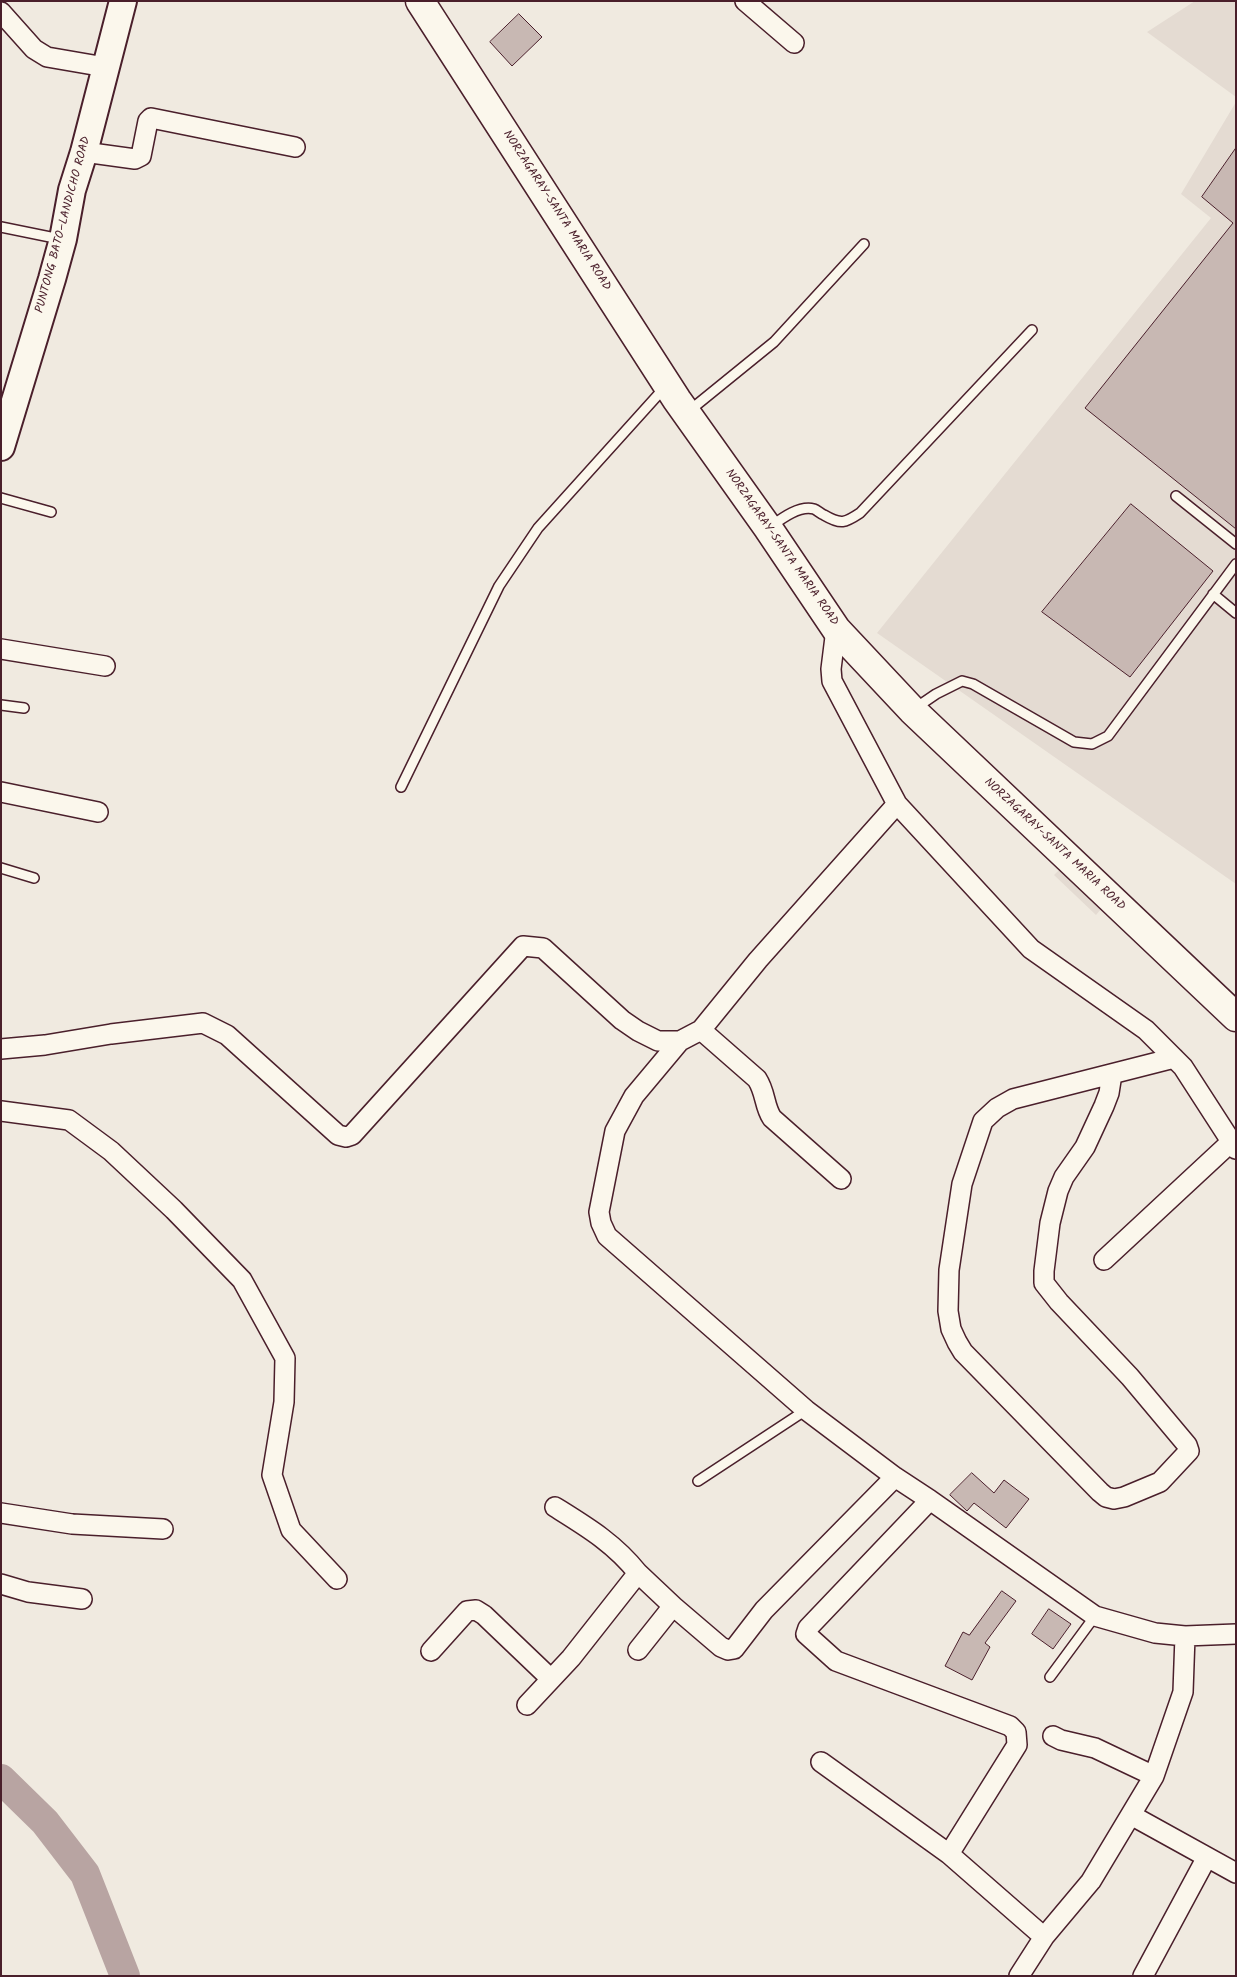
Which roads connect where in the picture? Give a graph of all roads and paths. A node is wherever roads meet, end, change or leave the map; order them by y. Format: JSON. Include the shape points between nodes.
{"nodes":[{"id":1,"x":3,"y":1,"type":"edge"},
{"id":2,"x":123,"y":1,"type":"edge"},
{"id":3,"x":420,"y":1,"type":"edge"},
{"id":4,"x":745,"y":1,"type":"edge"},
{"id":5,"x":1,"y":11,"type":"edge"},
{"id":6,"x":794,"y":43,"type":"dead end"},
{"id":7,"x":104,"y":67,"type":"junction"},
{"id":8,"x":295,"y":147,"type":"dead end"},
{"id":9,"x":84,"y":152,"type":"junction"},
{"id":10,"x":1,"y":227,"type":"edge"},
{"id":11,"x":62,"y":239,"type":"junction"},
{"id":12,"x":864,"y":244,"type":"dead end"},
{"id":13,"x":1032,"y":330,"type":"dead end"},
{"id":14,"x":668,"y":384,"type":"junction"},
{"id":15,"x":686,"y":413,"type":"junction"},
{"id":16,"x":3,"y":433,"type":"edge"},
{"id":17,"x":1176,"y":496,"type":"dead end"},
{"id":18,"x":1,"y":498,"type":"edge"},
{"id":19,"x":51,"y":512,"type":"dead end"},
{"id":20,"x":768,"y":528,"type":"junction"},
{"id":21,"x":1236,"y":544,"type":"edge"},
{"id":22,"x":1236,"y":564,"type":"edge"},
{"id":23,"x":1213,"y":594,"type":"junction"},
{"id":24,"x":1236,"y":613,"type":"edge"},
{"id":25,"x":836,"y":629,"type":"junction"},
{"id":26,"x":1,"y":649,"type":"edge"},
{"id":27,"x":105,"y":666,"type":"dead end"},
{"id":28,"x":1,"y":705,"type":"edge"},
{"id":29,"x":24,"y":708,"type":"dead end"},
{"id":30,"x":912,"y":710,"type":"junction"},
{"id":31,"x":401,"y":787,"type":"dead end"},
{"id":32,"x":1,"y":792,"type":"edge"},
{"id":33,"x":897,"y":804,"type":"junction"},
{"id":34,"x":98,"y":812,"type":"dead end"},
{"id":35,"x":1,"y":868,"type":"edge"},
{"id":36,"x":34,"y":878,"type":"dead end"},
{"id":37,"x":1236,"y":1017,"type":"edge"},
{"id":38,"x":701,"y":1030,"type":"junction"},
{"id":39,"x":680,"y":1041,"type":"junction"},
{"id":40,"x":1,"y":1048,"type":"edge"},
{"id":41,"x":1174,"y":1058,"type":"junction"},
{"id":42,"x":1112,"y":1074,"type":"junction"},
{"id":43,"x":1,"y":1111,"type":"edge"},
{"id":44,"x":1233,"y":1145,"type":"edge"},
{"id":45,"x":842,"y":1179,"type":"dead end"},
{"id":46,"x":1104,"y":1260,"type":"dead end"},
{"id":47,"x":806,"y":1410,"type":"junction"},
{"id":48,"x":895,"y":1477,"type":"junction"},
{"id":49,"x":698,"y":1481,"type":"dead end"},
{"id":50,"x":930,"y":1500,"type":"junction"},
{"id":51,"x":555,"y":1508,"type":"dead end"},
{"id":52,"x":1,"y":1514,"type":"edge"},
{"id":53,"x":163,"y":1529,"type":"dead end"},
{"id":54,"x":638,"y":1573,"type":"junction"},
{"id":55,"x":337,"y":1579,"type":"dead end"},
{"id":56,"x":1,"y":1584,"type":"edge"},
{"id":57,"x":82,"y":1599,"type":"dead end"},
{"id":58,"x":673,"y":1606,"type":"junction"},
{"id":59,"x":1096,"y":1616,"type":"junction"},
{"id":60,"x":1236,"y":1634,"type":"edge"},
{"id":61,"x":1185,"y":1636,"type":"junction"},
{"id":62,"x":638,"y":1650,"type":"dead end"},
{"id":63,"x":431,"y":1651,"type":"dead end"},
{"id":64,"x":1050,"y":1677,"type":"dead end"},
{"id":65,"x":551,"y":1679,"type":"junction"},
{"id":66,"x":527,"y":1705,"type":"dead end"},
{"id":67,"x":1053,"y":1736,"type":"dead end"},
{"id":68,"x":821,"y":1762,"type":"dead end"},
{"id":69,"x":1154,"y":1776,"type":"junction"},
{"id":70,"x":1131,"y":1815,"type":"junction"},
{"id":71,"x":949,"y":1854,"type":"junction"},
{"id":72,"x":1207,"y":1857,"type":"junction"},
{"id":73,"x":1236,"y":1873,"type":"edge"},
{"id":74,"x":1044,"y":1937,"type":"junction"},
{"id":75,"x":1018,"y":1976,"type":"edge"},
{"id":76,"x":1143,"y":1976,"type":"edge"}],
"edges":[{"from":1,"to":5,"type":"street"},
{"from":2,"to":7,"type":"main road","name":"PUNTONG BATO–LANDICHO ROAD"},
{"from":3,"to":14,"type":"main road","name":"NORZAGARAY-SANTA MARIA ROAD"},
{"from":4,"to":6,"type":"street"},
{"from":5,"to":7,"type":"street","via":[[34,49],[47,57]]},
{"from":7,"to":9,"type":"main road","name":"PUNTONG BATO–LANDICHO ROAD"},
{"from":8,"to":9,"type":"street","via":[[151,118],[143,152],[135,159]]},
{"from":9,"to":11,"type":"main road","name":"PUNTONG BATO–LANDICHO ROAD"},
{"from":10,"to":11,"type":"lane"},
{"from":11,"to":16,"type":"main road","name":"PUNTONG BATO–LANDICHO ROAD"},
{"from":12,"to":15,"type":"lane","via":[[774,342]]},
{"from":13,"to":20,"type":"lane","via":[[860,513],[846,522],[838,522],[814,509],[804,508]]},
{"from":14,"to":15,"type":"main road","name":"NORZAGARAY-SANTA MARIA ROAD"},
{"from":14,"to":31,"type":"lane","via":[[538,528],[514,564],[495,594]]},
{"from":15,"to":20,"type":"main road","name":"NORZAGARAY-SANTA MARIA ROAD"},
{"from":17,"to":21,"type":"lane"},
{"from":18,"to":19,"type":"lane"},
{"from":20,"to":25,"type":"main road","name":"NORZAGARAY-SANTA MARIA ROAD"},
{"from":22,"to":23,"type":"lane"},
{"from":23,"to":24,"type":"lane"},
{"from":23,"to":30,"type":"lane","via":[[1108,736],[1092,744],[1074,742],[973,684],[962,681]]},
{"from":25,"to":30,"type":"main road","name":"NORZAGARAY-SANTA MARIA ROAD"},
{"from":25,"to":33,"type":"street","via":[[832,681]]},
{"from":26,"to":27,"type":"street"},
{"from":28,"to":29,"type":"lane"},
{"from":30,"to":37,"type":"main road","name":"NORZAGARAY-SANTA MARIA ROAD"},
{"from":32,"to":34,"type":"street"},
{"from":33,"to":38,"type":"street","via":[[758,960]]},
{"from":33,"to":41,"type":"street","via":[[1031,949],[1146,1030]]},
{"from":35,"to":36,"type":"lane"},
{"from":38,"to":39,"type":"street"},
{"from":38,"to":45,"type":"street","via":[[757,1078],[772,1118]]},
{"from":39,"to":40,"type":"street","via":[[658,1041],[638,1031],[542,948],[523,946],[352,1135],[346,1137],[338,1135],[227,1035],[203,1023]]},
{"from":39,"to":47,"type":"street","via":[[634,1096],[615,1131],[600,1212],[601,1223],[607,1236]]},
{"from":41,"to":42,"type":"street"},
{"from":41,"to":44,"type":"street"},
{"from":42,"to":42,"type":"street","via":[[1013,1099],[983,1121],[962,1184],[949,1270],[948,1311],[963,1352],[1106,1498],[1124,1497],[1160,1482],[1189,1451],[1130,1377],[1044,1283],[1050,1223],[1058,1191],[1085,1147],[1104,1106],[1110,1093]]},
{"from":43,"to":55,"type":"street","via":[[69,1120],[111,1150],[242,1280],[285,1358],[284,1402],[272,1475],[290,1530]]},
{"from":44,"to":46,"type":"street"},
{"from":47,"to":48,"type":"street"},
{"from":47,"to":49,"type":"lane"},
{"from":48,"to":50,"type":"street"},
{"from":48,"to":58,"type":"street","via":[[764,1610],[734,1649],[722,1647]]},
{"from":50,"to":59,"type":"street"},
{"from":50,"to":71,"type":"street","via":[[808,1628],[806,1634],[836,1661],[1010,1726],[1016,1732],[1017,1745]]},
{"from":51,"to":54,"type":"street","via":[[614,1546]]},
{"from":52,"to":53,"type":"street","via":[[72,1524]]},
{"from":54,"to":58,"type":"street"},
{"from":54,"to":65,"type":"street"},
{"from":56,"to":57,"type":"street","via":[[28,1592]]},
{"from":58,"to":62,"type":"street"},
{"from":59,"to":61,"type":"street","via":[[1155,1633]]},
{"from":59,"to":64,"type":"lane"},
{"from":60,"to":61,"type":"street"},
{"from":61,"to":69,"type":"street","via":[[1183,1692]]},
{"from":63,"to":65,"type":"street","via":[[467,1611],[476,1610]]},
{"from":65,"to":66,"type":"street"},
{"from":67,"to":69,"type":"street","via":[[1095,1748]]},
{"from":68,"to":71,"type":"street"},
{"from":69,"to":70,"type":"street"},
{"from":70,"to":72,"type":"street"},
{"from":70,"to":74,"type":"street","via":[[1091,1881]]},
{"from":71,"to":74,"type":"street"},
{"from":72,"to":73,"type":"street"},
{"from":72,"to":76,"type":"street"},
{"from":74,"to":75,"type":"street"}]}
